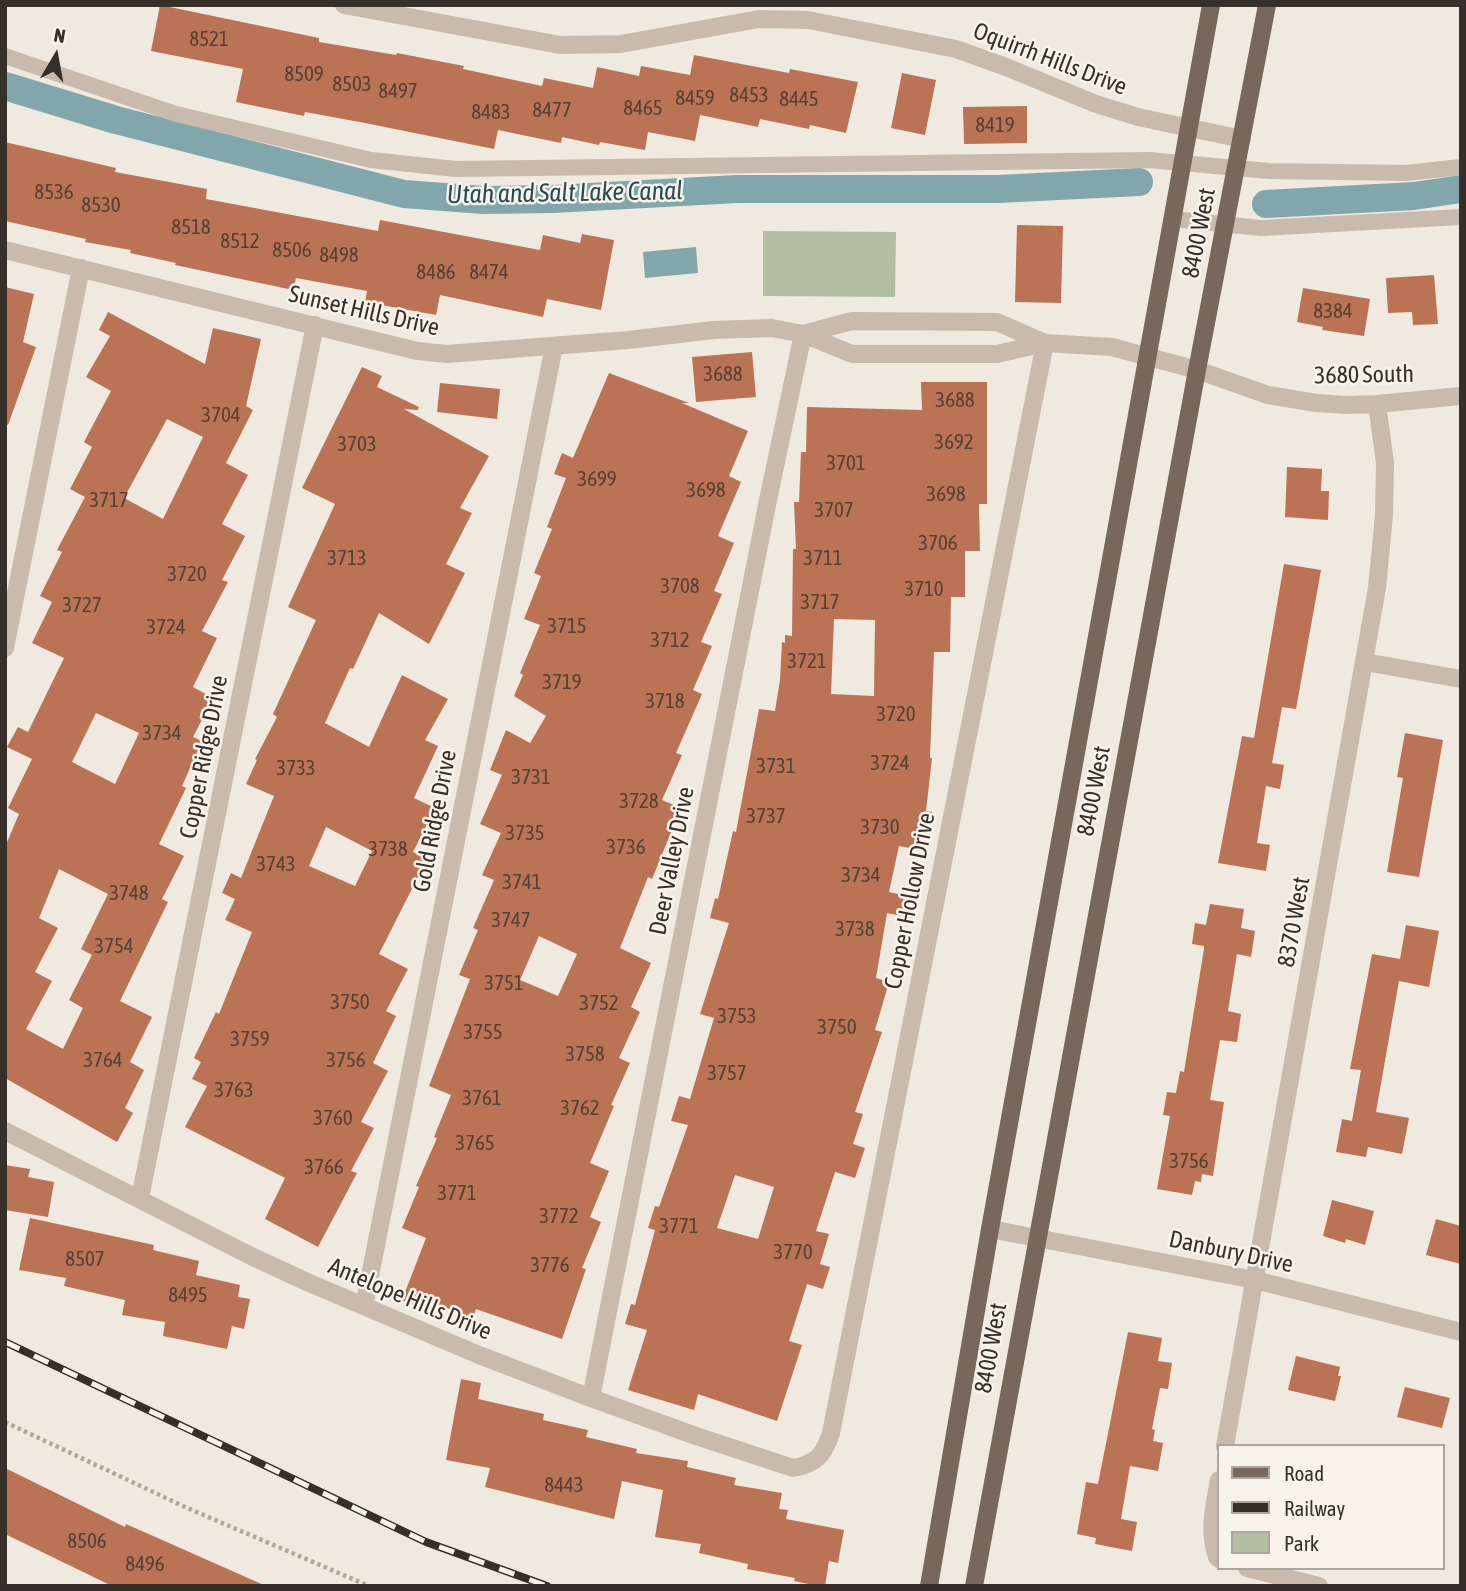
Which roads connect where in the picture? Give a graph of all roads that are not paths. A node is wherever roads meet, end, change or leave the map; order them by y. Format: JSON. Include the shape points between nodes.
{"nodes":[{"id":1,"x":344,"y":5,"type":"edge"},
{"id":2,"x":1211,"y":5,"type":"edge"},
{"id":3,"x":1267,"y":5,"type":"edge"},
{"id":4,"x":5,"y":56,"type":"edge"},
{"id":5,"x":1188,"y":130,"type":"junction"},
{"id":6,"x":1242,"y":139,"type":"junction"},
{"id":7,"x":1183,"y":162,"type":"junction"},
{"id":8,"x":1237,"y":166,"type":"junction"},
{"id":9,"x":1461,"y":167,"type":"edge"},
{"id":10,"x":1461,"y":217,"type":"edge"},
{"id":11,"x":1173,"y":219,"type":"junction"},
{"id":12,"x":1225,"y":225,"type":"junction"},
{"id":13,"x":5,"y":250,"type":"edge"},
{"id":14,"x":81,"y":268,"type":"junction"},
{"id":15,"x":315,"y":325,"type":"junction"},
{"id":16,"x":803,"y":334,"type":"junction"},
{"id":17,"x":1045,"y":343,"type":"junction"},
{"id":18,"x":554,"y":346,"type":"junction"},
{"id":19,"x":1149,"y":356,"type":"junction"},
{"id":20,"x":1197,"y":370,"type":"junction"},
{"id":21,"x":1461,"y":396,"type":"edge"},
{"id":22,"x":1377,"y":404,"type":"junction"},
{"id":23,"x":5,"y":648,"type":"edge"},
{"id":24,"x":1365,"y":662,"type":"junction"},
{"id":25,"x":1461,"y":679,"type":"edge"},
{"id":26,"x":5,"y":1131,"type":"edge"},
{"id":27,"x":140,"y":1198,"type":"junction"},
{"id":28,"x":990,"y":1229,"type":"junction"},
{"id":29,"x":1036,"y":1239,"type":"junction"},
{"id":30,"x":1255,"y":1280,"type":"junction"},
{"id":31,"x":364,"y":1306,"type":"junction"},
{"id":32,"x":1461,"y":1332,"type":"edge"},
{"id":33,"x":591,"y":1398,"type":"junction"},
{"id":34,"x":1225,"y":1444,"type":"edge"},
{"id":35,"x":812,"y":1463,"type":"joint"},
{"id":36,"x":1218,"y":1486,"type":"edge"},
{"id":37,"x":1218,"y":1558,"type":"edge"},
{"id":38,"x":1255,"y":1570,"type":"edge"},
{"id":39,"x":929,"y":1586,"type":"edge"},
{"id":40,"x":974,"y":1586,"type":"edge"},
{"id":41,"x":1319,"y":1586,"type":"edge"}],
"edges":[{"from":1,"to":5,"type":"street","name":"Oquirrh Hills Drive","via":[[571,46],[621,44],[759,19],[808,20],[956,49],[1096,104]]},
{"from":2,"to":5,"type":"main road","name":"8400 West"},
{"from":3,"to":6,"type":"main road","name":"8400 West"},
{"from":4,"to":7,"type":"lane","via":[[176,114],[371,160],[456,169]]},
{"from":5,"to":6,"type":"street","name":"Oquirrh Hills Drive"},
{"from":5,"to":7,"type":"main road","name":"8400 West"},
{"from":6,"to":8,"type":"main road","name":"8400 West"},
{"from":7,"to":8,"type":"lane"},
{"from":7,"to":11,"type":"main road","name":"8400 West"},
{"from":8,"to":9,"type":"lane","via":[[1269,171],[1406,173]]},
{"from":8,"to":12,"type":"main road","name":"8400 West"},
{"from":10,"to":12,"type":"lane","via":[[1261,228]]},
{"from":11,"to":12,"type":"lane"},
{"from":11,"to":19,"type":"main road","name":"8400 West"},
{"from":12,"to":20,"type":"main road","name":"8400 West"},
{"from":13,"to":14,"type":"street","name":"Sunset Hills Drive"},
{"from":14,"to":15,"type":"street","name":"Sunset Hills Drive"},
{"from":14,"to":23,"type":"street"},
{"from":15,"to":18,"type":"street","name":"Sunset Hills Drive","via":[[417,351],[447,354]]},
{"from":15,"to":27,"type":"street","name":"Copper Ridge Drive"},
{"from":16,"to":17,"type":"street","name":"Sunset Hills Drive","via":[[852,354],[997,354]]},
{"from":16,"to":17,"type":"street","name":"Sunset Hills Drive","via":[[852,321],[997,322]]},
{"from":16,"to":18,"type":"street","name":"Sunset Hills Drive","via":[[772,328],[714,330]]},
{"from":16,"to":33,"type":"street","name":"Deer Valley Drive"},
{"from":17,"to":19,"type":"street","name":"Sunset Hills Drive","via":[[1091,345]]},
{"from":17,"to":35,"type":"street","name":"Copper Hollow Drive","via":[[831,1433],[826,1448]]},
{"from":18,"to":31,"type":"street","name":"Gold Ridge Drive"},
{"from":19,"to":20,"type":"street","name":"3680 South"},
{"from":19,"to":28,"type":"main road","name":"8400 West"},
{"from":20,"to":22,"type":"street","name":"3680 South","via":[[1268,395],[1326,404]]},
{"from":20,"to":29,"type":"main road","name":"8400 West"},
{"from":21,"to":22,"type":"street","name":"3680 South"},
{"from":22,"to":24,"type":"street","name":"8370 West","via":[[1385,463],[1384,515]]},
{"from":24,"to":25,"type":"street"},
{"from":24,"to":30,"type":"street","name":"8370 West"},
{"from":26,"to":27,"type":"street","name":"Antelope Hills Drive"},
{"from":27,"to":31,"type":"street","name":"Antelope Hills Drive","via":[[251,1256]]},
{"from":28,"to":29,"type":"street","name":"Danbury Drive"},
{"from":28,"to":39,"type":"main road","name":"8400 West"},
{"from":29,"to":30,"type":"street","name":"Danbury Drive"},
{"from":29,"to":40,"type":"main road","name":"8400 West"},
{"from":30,"to":32,"type":"street","name":"Danbury Drive"},
{"from":30,"to":34,"type":"street","name":"8370 West"},
{"from":31,"to":33,"type":"street","name":"Antelope Hills Drive"},
{"from":33,"to":35,"type":"street","name":"Antelope Hills Drive","via":[[793,1468]]},
{"from":36,"to":37,"type":"street","via":[[1211,1525]]},
{"from":38,"to":41,"type":"street"}]}
